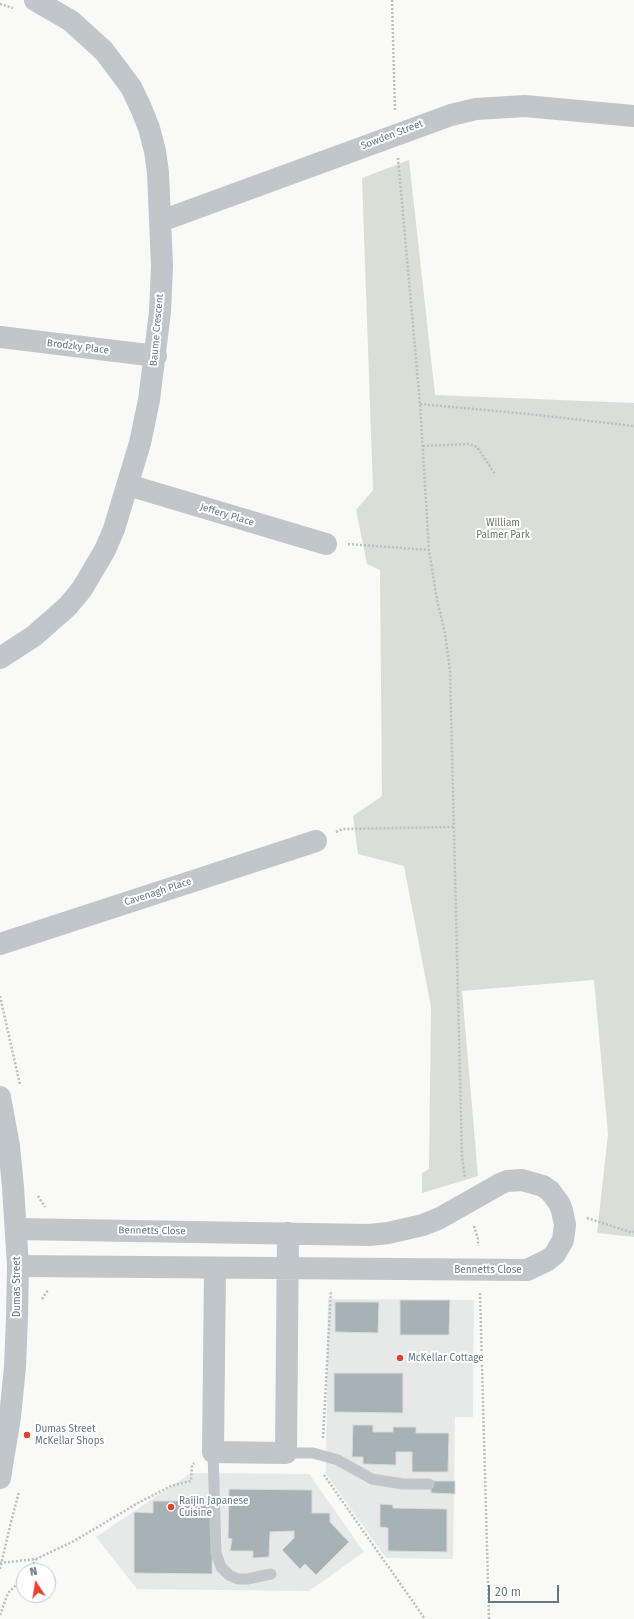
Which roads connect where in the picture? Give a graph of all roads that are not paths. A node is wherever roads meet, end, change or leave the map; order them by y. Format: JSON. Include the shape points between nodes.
{"nodes":[{"id":1,"x":26,"y":5,"type":"edge"},
{"id":2,"x":634,"y":116,"type":"edge"},
{"id":3,"x":161,"y":221,"type":"junction"},
{"id":4,"x":0,"y":337,"type":"edge"},
{"id":5,"x":156,"y":356,"type":"junction"},
{"id":6,"x":128,"y":485,"type":"junction"},
{"id":7,"x":326,"y":544,"type":"road end"},
{"id":8,"x":0,"y":658,"type":"edge"},
{"id":9,"x":316,"y":841,"type":"road end"},
{"id":10,"x":0,"y":944,"type":"edge"},
{"id":11,"x":0,"y":1097,"type":"edge"},
{"id":12,"x":16,"y":1229,"type":"junction"},
{"id":13,"x":288,"y":1234,"type":"junction"},
{"id":14,"x":18,"y":1266,"type":"junction"},
{"id":15,"x":215,"y":1268,"type":"junction"},
{"id":16,"x":288,"y":1268,"type":"junction"},
{"id":17,"x":213,"y":1452,"type":"junction"},
{"id":18,"x":286,"y":1452,"type":"junction"},
{"id":19,"x":0,"y":1478,"type":"edge"},
{"id":20,"x":430,"y":1484,"type":"dead end"},
{"id":21,"x":271,"y":1574,"type":"dead end"}],
"edges":[{"from":1,"to":3,"type":"street","name":"Baume Crescent","via":[[71,21],[104,51],[131,87],[144,115],[155,150]]},
{"from":2,"to":3,"type":"street","name":"Sowden Street","via":[[525,106],[501,106],[451,114]]},
{"from":3,"to":5,"type":"street","name":"Baume Crescent","via":[[162,266]]},
{"from":4,"to":5,"type":"street","name":"Brodzky Place"},
{"from":5,"to":6,"type":"street","name":"Baume Crescent","via":[[140,443]]},
{"from":6,"to":7,"type":"street","name":"Jeffery Place"},
{"from":6,"to":8,"type":"street","name":"Baume Crescent","via":[[106,550],[82,589],[52,622]]},
{"from":9,"to":10,"type":"street","name":"Cavenagh Place"},
{"from":11,"to":12,"type":"street","name":"Dumas Street","via":[[9,1146]]},
{"from":12,"to":13,"type":"street","name":"Bennetts Close"},
{"from":12,"to":14,"type":"street","name":"Dumas Street"},
{"from":13,"to":16,"type":"street"},
{"from":13,"to":16,"type":"street","name":"Bennetts Close","via":[[388,1233],[440,1218],[507,1181],[522,1180],[543,1186],[550,1191],[559,1203],[565,1225],[563,1240],[557,1250],[548,1260],[527,1270]]},
{"from":14,"to":15,"type":"street","name":"Bennetts Close"},
{"from":14,"to":19,"type":"street","name":"Dumas Street","via":[[15,1367]]},
{"from":15,"to":16,"type":"street","name":"Bennetts Close"},
{"from":15,"to":17,"type":"street"},
{"from":16,"to":18,"type":"street"},
{"from":17,"to":18,"type":"street"},
{"from":17,"to":21,"type":"lane","via":[[216,1553],[221,1567],[238,1579]]},
{"from":18,"to":20,"type":"lane","via":[[313,1453],[332,1459],[372,1479],[403,1484]]}]}
